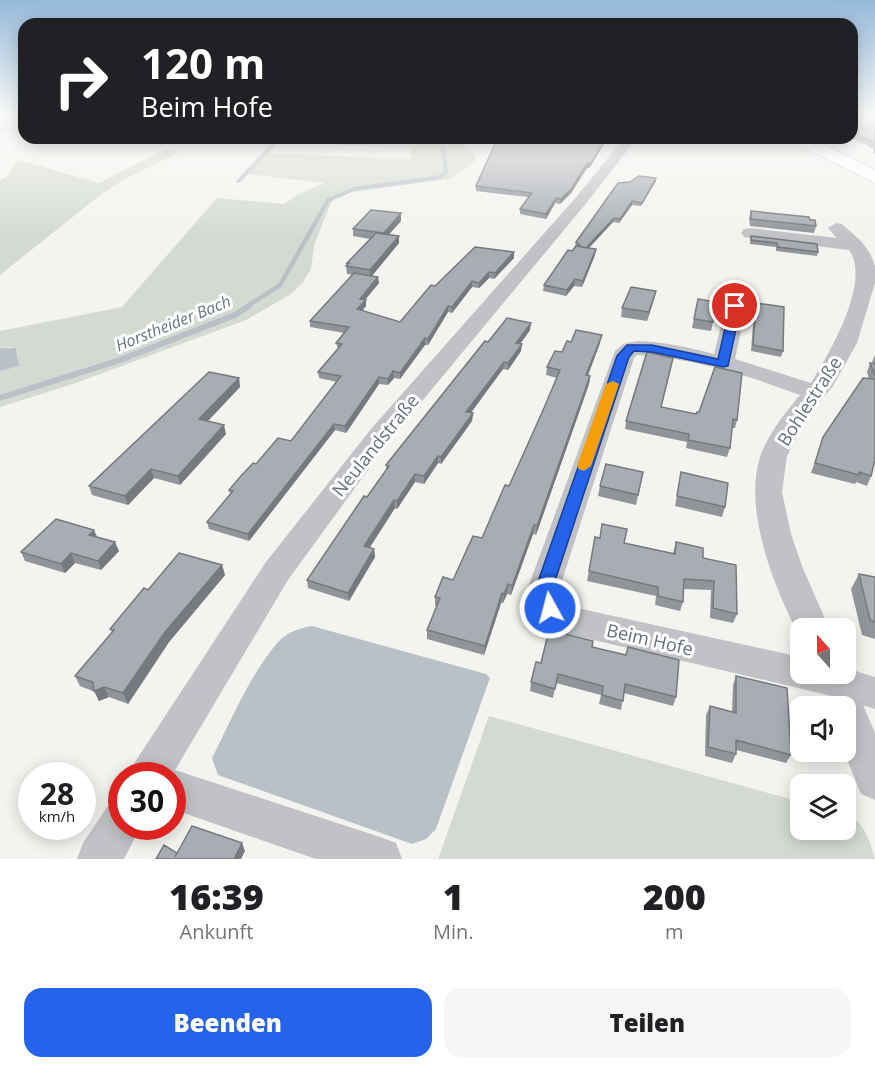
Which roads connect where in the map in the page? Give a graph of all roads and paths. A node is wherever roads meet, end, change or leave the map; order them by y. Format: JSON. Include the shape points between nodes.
{"nodes":[{"id":1,"x":262,"y":157,"type":"edge"},
{"id":2,"x":616,"y":157,"type":"edge"},
{"id":3,"x":836,"y":157,"type":"edge"},
{"id":4,"x":875,"y":177,"type":"edge"},
{"id":5,"x":238,"y":183,"type":"dead end"},
{"id":6,"x":836,"y":228,"type":"dead end"},
{"id":7,"x":750,"y":233,"type":"dead end"},
{"id":8,"x":855,"y":244,"type":"junction"},
{"id":9,"x":871,"y":269,"type":"edge"},
{"id":10,"x":735,"y":306,"type":"dead end"},
{"id":11,"x":723,"y":363,"type":"junction"},
{"id":12,"x":816,"y":393,"type":"junction"},
{"id":13,"x":808,"y":618,"type":"edge"},
{"id":14,"x":826,"y":686,"type":"edge"},
{"id":15,"x":875,"y":693,"type":"edge"},
{"id":16,"x":158,"y":762,"type":"edge"},
{"id":17,"x":875,"y":780,"type":"edge"},
{"id":18,"x":186,"y":794,"type":"edge"},
{"id":19,"x":111,"y":840,"type":"edge"},
{"id":20,"x":99,"y":859,"type":"edge"},
{"id":21,"x":380,"y":859,"type":"edge"}],
"edges":[{"from":1,"to":5,"type":"lane"},
{"from":2,"to":16,"type":"street","name":"Neulandstraße","via":[[380,435],[277,571]]},
{"from":3,"to":4,"type":"main road"},
{"from":6,"to":8,"type":"street","name":"Bohlestraße"},
{"from":7,"to":8,"type":"street"},
{"from":8,"to":9,"type":"street","name":"Bohlestraße"},
{"from":9,"to":12,"type":"street","name":"Bohlestraße","via":[[846,343]]},
{"from":10,"to":11,"type":"street"},
{"from":11,"to":12,"type":"street","name":"Beim Hofe"},
{"from":11,"to":14,"type":"street","name":"Beim Hofe","via":[[652,348],[631,348],[623,356],[542,593],[550,608],[568,620]]},
{"from":12,"to":13,"type":"street","name":"Bohlestraße","via":[[794,418],[774,456],[768,492],[786,566]]},
{"from":14,"to":15,"type":"street","name":"Beim Hofe"},
{"from":14,"to":17,"type":"street"},
{"from":18,"to":21,"type":"street"},
{"from":19,"to":20,"type":"street"}]}
